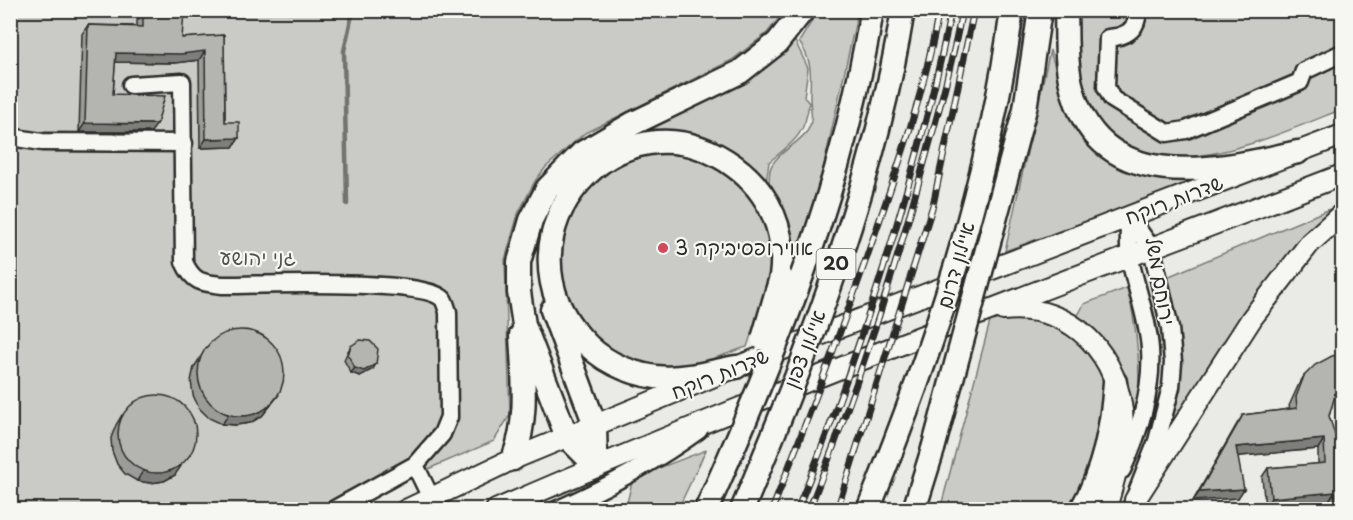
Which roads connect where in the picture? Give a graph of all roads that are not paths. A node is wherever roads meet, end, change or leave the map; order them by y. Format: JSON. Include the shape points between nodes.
{"nodes":[{"id":1,"x":803,"y":10,"type":"edge"},
{"id":2,"x":872,"y":10,"type":"edge"},
{"id":3,"x":903,"y":10,"type":"edge"},
{"id":4,"x":1012,"y":10,"type":"edge"},
{"id":5,"x":1040,"y":10,"type":"edge"},
{"id":6,"x":1066,"y":10,"type":"edge"},
{"id":7,"x":1134,"y":10,"type":"edge"},
{"id":8,"x":1342,"y":53,"type":"edge"},
{"id":9,"x":131,"y":85,"type":"dead end"},
{"id":10,"x":1342,"y":135,"type":"edge"},
{"id":11,"x":10,"y":137,"type":"edge"},
{"id":12,"x":184,"y":142,"type":"junction"},
{"id":13,"x":1298,"y":153,"type":"junction"},
{"id":14,"x":1342,"y":175,"type":"edge"},
{"id":15,"x":562,"y":207,"type":"junction"},
{"id":16,"x":1342,"y":214,"type":"edge"},
{"id":17,"x":1129,"y":217,"type":"junction"},
{"id":18,"x":1342,"y":222,"type":"edge"},
{"id":19,"x":1152,"y":249,"type":"junction"},
{"id":20,"x":1130,"y":257,"type":"junction"},
{"id":21,"x":519,"y":292,"type":"junction"},
{"id":22,"x":1272,"y":292,"type":"junction"},
{"id":23,"x":979,"y":314,"type":"junction"},
{"id":24,"x":736,"y":366,"type":"junction"},
{"id":25,"x":1115,"y":382,"type":"junction"},
{"id":26,"x":710,"y":421,"type":"junction"},
{"id":27,"x":595,"y":425,"type":"junction"},
{"id":28,"x":567,"y":436,"type":"junction"},
{"id":29,"x":938,"y":449,"type":"junction"},
{"id":30,"x":513,"y":459,"type":"junction"},
{"id":31,"x":415,"y":465,"type":"junction"},
{"id":32,"x":596,"y":466,"type":"junction"},
{"id":33,"x":716,"y":488,"type":"junction"},
{"id":34,"x":431,"y":498,"type":"junction"},
{"id":35,"x":1132,"y":505,"type":"edge"},
{"id":36,"x":1106,"y":507,"type":"edge"},
{"id":37,"x":333,"y":510,"type":"edge"},
{"id":38,"x":406,"y":510,"type":"edge"},
{"id":39,"x":496,"y":510,"type":"edge"},
{"id":40,"x":556,"y":510,"type":"edge"},
{"id":41,"x":706,"y":510,"type":"edge"},
{"id":42,"x":742,"y":510,"type":"edge"},
{"id":43,"x":868,"y":510,"type":"edge"},
{"id":44,"x":914,"y":510,"type":"edge"},
{"id":45,"x":930,"y":510,"type":"edge"},
{"id":46,"x":1081,"y":510,"type":"edge"}],
"edges":[{"from":1,"to":21,"type":"highway","via":[[762,57],[740,72],[609,136],[582,153],[556,177],[540,201],[525,237],[519,262]]},
{"from":2,"to":33,"type":"highway","number":"20","bridge":true,"via":[[846,135],[808,259]]},
{"from":3,"to":42,"type":"highway","name":"איילון צפון","number":"20","bridge":true,"via":[[883,114],[852,217],[802,360]]},
{"from":4,"to":43,"type":"highway","name":"איילון דרום","bridge":true,"via":[[995,114],[958,261],[936,333]]},
{"from":5,"to":29,"type":"highway","bridge":true,"via":[[1025,109]]},
{"from":6,"to":13,"type":"highway","via":[[1070,77],[1081,116],[1101,142],[1130,160],[1189,170]]},
{"from":7,"to":8,"type":"street","via":[[1137,18],[1132,29],[1119,38],[1108,38],[1106,87],[1117,103],[1167,133],[1186,130],[1300,82],[1304,71]]},
{"from":9,"to":12,"type":"street","via":[[182,82]]},
{"from":10,"to":13,"type":"main road","name":"שדרות רוקח"},
{"from":11,"to":12,"type":"street","via":[[42,141]]},
{"from":12,"to":31,"type":"street","via":[[184,262],[190,276],[222,285],[392,286],[443,299],[448,312],[449,417],[442,434]]},
{"from":13,"to":17,"type":"main road","name":"שדרות רוקח"},
{"from":14,"to":19,"type":"main road","name":"שדרות רוקח"},
{"from":15,"to":24,"type":"highway","via":[[551,244],[552,282],[561,310],[584,342],[617,366],[655,376],[684,376]]},
{"from":15,"to":27,"type":"highway","via":[[545,249],[546,283],[558,332]]},
{"from":15,"to":33,"type":"highway","bridge":true,"via":[[583,177],[599,163],[646,142],[664,141],[700,147],[745,175],[768,203],[781,239],[781,277]]},
{"from":16,"to":22,"type":"main road","via":[[1310,243]]},
{"from":17,"to":19,"type":"street","name":"ירוחם משל"},
{"from":17,"to":20,"type":"street","name":"ירוחם משל"},
{"from":17,"to":24,"type":"main road","name":"שדרות רוקח"},
{"from":18,"to":22,"type":"street"},
{"from":19,"to":20,"type":"main road","name":"שדרות רוקח"},
{"from":19,"to":35,"type":"street","name":"ירוחם משל","via":[[1170,328],[1173,362],[1164,417]]},
{"from":20,"to":23,"type":"main road","name":"שדרות רוקח"},
{"from":20,"to":36,"type":"street","name":"ירוחם משל","via":[[1146,323],[1150,376],[1142,419]]},
{"from":21,"to":28,"type":"highway","via":[[524,325]]},
{"from":21,"to":30,"type":"highway","via":[[524,401]]},
{"from":22,"to":35,"type":"main road"},
{"from":23,"to":25,"type":"main road","via":[[1022,309],[1058,316],[1097,347]]},
{"from":23,"to":26,"type":"main road","name":"שדרות רוקח"},
{"from":24,"to":27,"type":"main road","name":"שדרות רוקח"},
{"from":25,"to":36,"type":"main road","via":[[1122,411],[1122,436]]},
{"from":25,"to":46,"type":"highway","via":[[1103,460]]},
{"from":26,"to":32,"type":"main road","name":"שדרות רוקח"},
{"from":26,"to":40,"type":"street","via":[[672,449]]},
{"from":27,"to":28,"type":"main road","name":"שדרות רוקח"},
{"from":27,"to":32,"type":"highway"},
{"from":28,"to":30,"type":"main road","name":"שדרות רוקח"},
{"from":28,"to":32,"type":"highway"},
{"from":29,"to":44,"type":"highway"},
{"from":29,"to":45,"type":"highway"},
{"from":30,"to":34,"type":"main road","name":"שדרות רוקח"},
{"from":31,"to":34,"type":"street"},
{"from":31,"to":37,"type":"street"},
{"from":32,"to":39,"type":"main road","name":"שדרות רוקח"},
{"from":33,"to":41,"type":"highway","number":"20","bridge":true},
{"from":34,"to":38,"type":"main road","name":"שדרות רוקח"}]}
